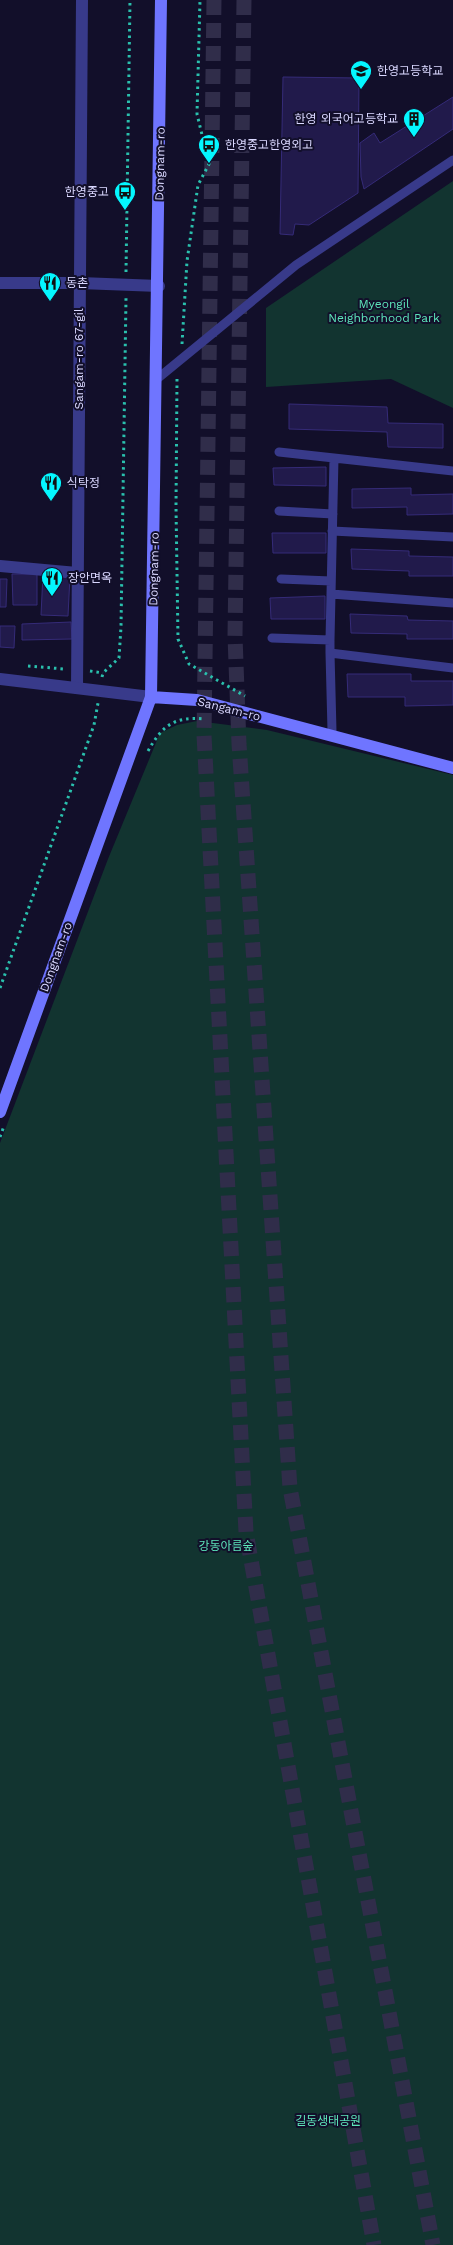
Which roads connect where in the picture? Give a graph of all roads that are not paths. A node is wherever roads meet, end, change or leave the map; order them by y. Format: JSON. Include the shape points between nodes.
{"nodes":[{"id":1,"x":82,"y":0,"type":"edge"},
{"id":2,"x":161,"y":0,"type":"edge"},
{"id":3,"x":453,"y":160,"type":"edge"},
{"id":4,"x":0,"y":283,"type":"edge"},
{"id":5,"x":80,"y":283,"type":"junction"},
{"id":6,"x":159,"y":286,"type":"junction"},
{"id":7,"x":157,"y":379,"type":"junction"},
{"id":8,"x":279,"y":452,"type":"dead end"},
{"id":9,"x":334,"y":458,"type":"junction"},
{"id":10,"x":453,"y":471,"type":"edge"},
{"id":11,"x":279,"y":511,"type":"dead end"},
{"id":12,"x":333,"y":514,"type":"junction"},
{"id":13,"x":332,"y":531,"type":"junction"},
{"id":14,"x":453,"y":537,"type":"edge"},
{"id":15,"x":0,"y":566,"type":"edge"},
{"id":16,"x":77,"y":573,"type":"junction"},
{"id":17,"x":280,"y":579,"type":"dead end"},
{"id":18,"x":331,"y":581,"type":"junction"},
{"id":19,"x":331,"y":594,"type":"junction"},
{"id":20,"x":453,"y":603,"type":"edge"},
{"id":21,"x":272,"y":638,"type":"dead end"},
{"id":22,"x":330,"y":640,"type":"junction"},
{"id":23,"x":330,"y":652,"type":"junction"},
{"id":24,"x":453,"y":668,"type":"edge"},
{"id":25,"x":0,"y":679,"type":"edge"},
{"id":26,"x":76,"y":688,"type":"junction"},
{"id":27,"x":151,"y":697,"type":"junction"},
{"id":28,"x":332,"y":730,"type":"dead end"},
{"id":29,"x":453,"y":768,"type":"edge"},
{"id":30,"x":4,"y":1115,"type":"edge"}],
"edges":[{"from":1,"to":5,"type":"street","name":"Sangam-ro 67-gil"},
{"from":2,"to":6,"type":"main road","name":"Dongnam-ro"},
{"from":3,"to":7,"type":"lane","via":[[296,265]]},
{"from":4,"to":5,"type":"street"},
{"from":5,"to":6,"type":"street"},
{"from":5,"to":16,"type":"street","name":"Sangam-ro 67-gil"},
{"from":6,"to":7,"type":"main road","name":"Dongnam-ro"},
{"from":7,"to":27,"type":"main road","name":"Dongnam-ro"},
{"from":8,"to":9,"type":"lane"},
{"from":9,"to":10,"type":"lane"},
{"from":9,"to":12,"type":"lane"},
{"from":11,"to":12,"type":"lane"},
{"from":12,"to":13,"type":"lane"},
{"from":13,"to":14,"type":"lane"},
{"from":13,"to":18,"type":"lane"},
{"from":15,"to":16,"type":"street"},
{"from":16,"to":26,"type":"street","name":"Sangam-ro 67-gil"},
{"from":17,"to":18,"type":"lane"},
{"from":18,"to":19,"type":"lane"},
{"from":19,"to":20,"type":"lane"},
{"from":19,"to":22,"type":"lane"},
{"from":21,"to":22,"type":"lane"},
{"from":22,"to":23,"type":"lane"},
{"from":23,"to":24,"type":"lane"},
{"from":23,"to":28,"type":"lane"},
{"from":25,"to":26,"type":"street","name":"Sangam-ro"},
{"from":26,"to":27,"type":"street","name":"Sangam-ro"},
{"from":27,"to":29,"type":"main road","name":"Sangam-ro","via":[[197,700]]},
{"from":27,"to":30,"type":"main road","name":"Dongnam-ro"}]}
